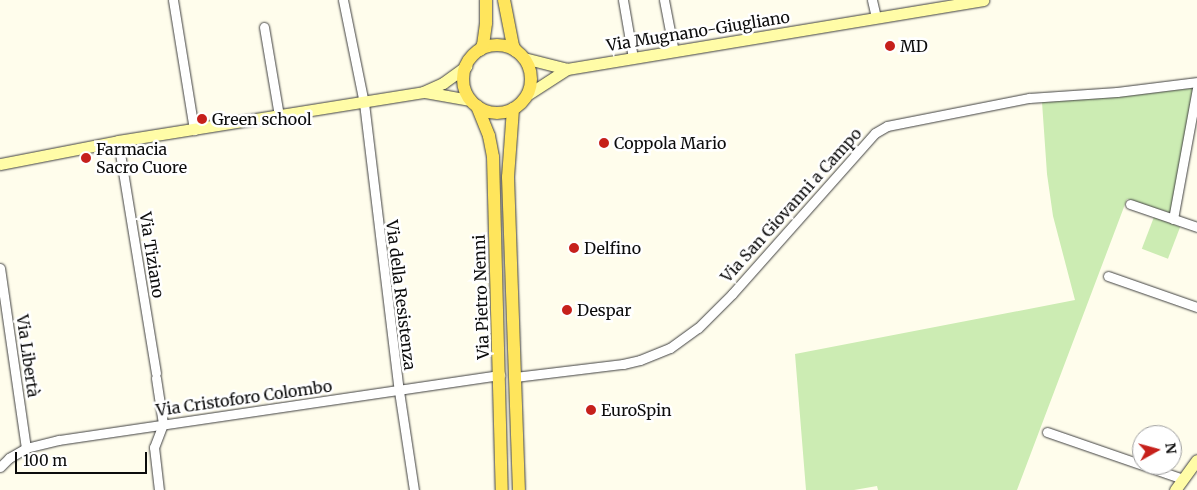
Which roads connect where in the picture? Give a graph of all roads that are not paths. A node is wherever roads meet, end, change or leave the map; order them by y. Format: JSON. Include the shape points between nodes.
{"nodes":[{"id":1,"x":172,"y":0,"type":"edge"},
{"id":2,"x":344,"y":0,"type":"edge"},
{"id":3,"x":486,"y":0,"type":"edge"},
{"id":4,"x":504,"y":0,"type":"edge"},
{"id":5,"x":623,"y":0,"type":"edge"},
{"id":6,"x":664,"y":0,"type":"edge"},
{"id":7,"x":872,"y":0,"type":"edge"},
{"id":8,"x":982,"y":0,"type":"edge"},
{"id":9,"x":934,"y":4,"type":"edge"},
{"id":10,"x":876,"y":18,"type":"junction"},
{"id":11,"x":264,"y":27,"type":"dead end"},
{"id":12,"x":480,"y":50,"type":"junction"},
{"id":13,"x":674,"y":52,"type":"junction"},
{"id":14,"x":520,"y":54,"type":"junction"},
{"id":15,"x":633,"y":58,"type":"junction"},
{"id":16,"x":466,"y":66,"type":"junction"},
{"id":17,"x":566,"y":69,"type":"junction"},
{"id":18,"x":1197,"y":82,"type":"edge"},
{"id":19,"x":1197,"y":88,"type":"edge"},
{"id":20,"x":424,"y":92,"type":"junction"},
{"id":21,"x":527,"y":95,"type":"junction"},
{"id":22,"x":364,"y":103,"type":"junction"},
{"id":23,"x":474,"y":103,"type":"junction"},
{"id":24,"x":513,"y":109,"type":"junction"},
{"id":25,"x":279,"y":116,"type":"junction"},
{"id":26,"x":194,"y":130,"type":"junction"},
{"id":27,"x":118,"y":141,"type":"junction"},
{"id":28,"x":0,"y":164,"type":"edge"},
{"id":29,"x":1130,"y":204,"type":"dead end"},
{"id":30,"x":1173,"y":219,"type":"junction"},
{"id":31,"x":1197,"y":227,"type":"edge"},
{"id":32,"x":0,"y":268,"type":"edge"},
{"id":33,"x":1108,"y":276,"type":"dead end"},
{"id":34,"x":1197,"y":307,"type":"edge"},
{"id":35,"x":500,"y":375,"type":"junction"},
{"id":36,"x":515,"y":377,"type":"junction"},
{"id":37,"x":399,"y":392,"type":"junction"},
{"id":38,"x":163,"y":424,"type":"junction"},
{"id":39,"x":1047,"y":432,"type":"dead end"},
{"id":40,"x":26,"y":448,"type":"junction"},
{"id":41,"x":1197,"y":460,"type":"edge"},
{"id":42,"x":0,"y":467,"type":"edge"},
{"id":43,"x":1183,"y":479,"type":"junction"},
{"id":44,"x":159,"y":490,"type":"edge"},
{"id":45,"x":414,"y":490,"type":"edge"},
{"id":46,"x":502,"y":490,"type":"edge"},
{"id":47,"x":519,"y":490,"type":"edge"},
{"id":48,"x":1175,"y":490,"type":"edge"}],
"edges":[{"from":1,"to":26,"type":"street"},
{"from":2,"to":22,"type":"street","name":"Via della Resistenza"},
{"from":3,"to":12,"type":"main road","via":[[486,23]]},
{"from":4,"to":14,"type":"main road","via":[[513,46]]},
{"from":5,"to":15,"type":"street"},
{"from":6,"to":13,"type":"street"},
{"from":7,"to":10,"type":"street"},
{"from":8,"to":9,"type":"street","name":"Via Mugnano-Giugliano"},
{"from":9,"to":10,"type":"street","name":"Via Mugnano-Giugliano"},
{"from":10,"to":13,"type":"street","name":"Via Mugnano-Giugliano"},
{"from":11,"to":25,"type":"street"},
{"from":12,"to":14,"type":"main road","via":[[498,45]]},
{"from":12,"to":16,"type":"main road"},
{"from":13,"to":15,"type":"street","name":"Via Mugnano-Giugliano"},
{"from":14,"to":17,"type":"street","name":"Via Mugnano-Giugliano"},
{"from":14,"to":21,"type":"main road","via":[[531,76]]},
{"from":15,"to":17,"type":"street","name":"Via Mugnano-Giugliano"},
{"from":16,"to":20,"type":"street"},
{"from":16,"to":23,"type":"main road","via":[[464,84]]},
{"from":17,"to":21,"type":"street","name":"Via Mugnano-Giugliano"},
{"from":18,"to":36,"type":"street","name":"Via San Giovanni a Campo","via":[[1029,98],[887,126],[875,133],[732,294],[698,328],[670,348],[640,360]]},
{"from":19,"to":30,"type":"street"},
{"from":20,"to":22,"type":"street"},
{"from":20,"to":23,"type":"street"},
{"from":21,"to":24,"type":"main road"},
{"from":22,"to":25,"type":"street"},
{"from":22,"to":37,"type":"street","name":"Via della Resistenza"},
{"from":23,"to":24,"type":"main road","via":[[495,113]]},
{"from":23,"to":35,"type":"main road","name":"Via Pietro Nenni","via":[[489,136],[493,157]]},
{"from":24,"to":36,"type":"main road","name":"Via Pietro Nenni","via":[[508,177]]},
{"from":25,"to":26,"type":"street"},
{"from":26,"to":27,"type":"street"},
{"from":27,"to":28,"type":"street"},
{"from":27,"to":38,"type":"street","name":"Via Tiziano"},
{"from":29,"to":30,"type":"street"},
{"from":30,"to":31,"type":"street"},
{"from":32,"to":40,"type":"street","name":"Via Libertà"},
{"from":33,"to":34,"type":"street"},
{"from":35,"to":37,"type":"street","name":"Via Cristoforo Colombo"},
{"from":35,"to":46,"type":"main road","name":"Via Pietro Nenni"},
{"from":36,"to":47,"type":"main road","name":"Via Pietro Nenni"},
{"from":37,"to":38,"type":"street","name":"Via Cristoforo Colombo"},
{"from":37,"to":45,"type":"street","name":"Via della Resistenza"},
{"from":38,"to":40,"type":"street","name":"Via Cristoforo Colombo"},
{"from":38,"to":44,"type":"street","via":[[154,447]]},
{"from":39,"to":43,"type":"street"},
{"from":40,"to":42,"type":"street","name":"Via Cristoforo Colombo"},
{"from":41,"to":43,"type":"street"},
{"from":43,"to":48,"type":"street"}]}
